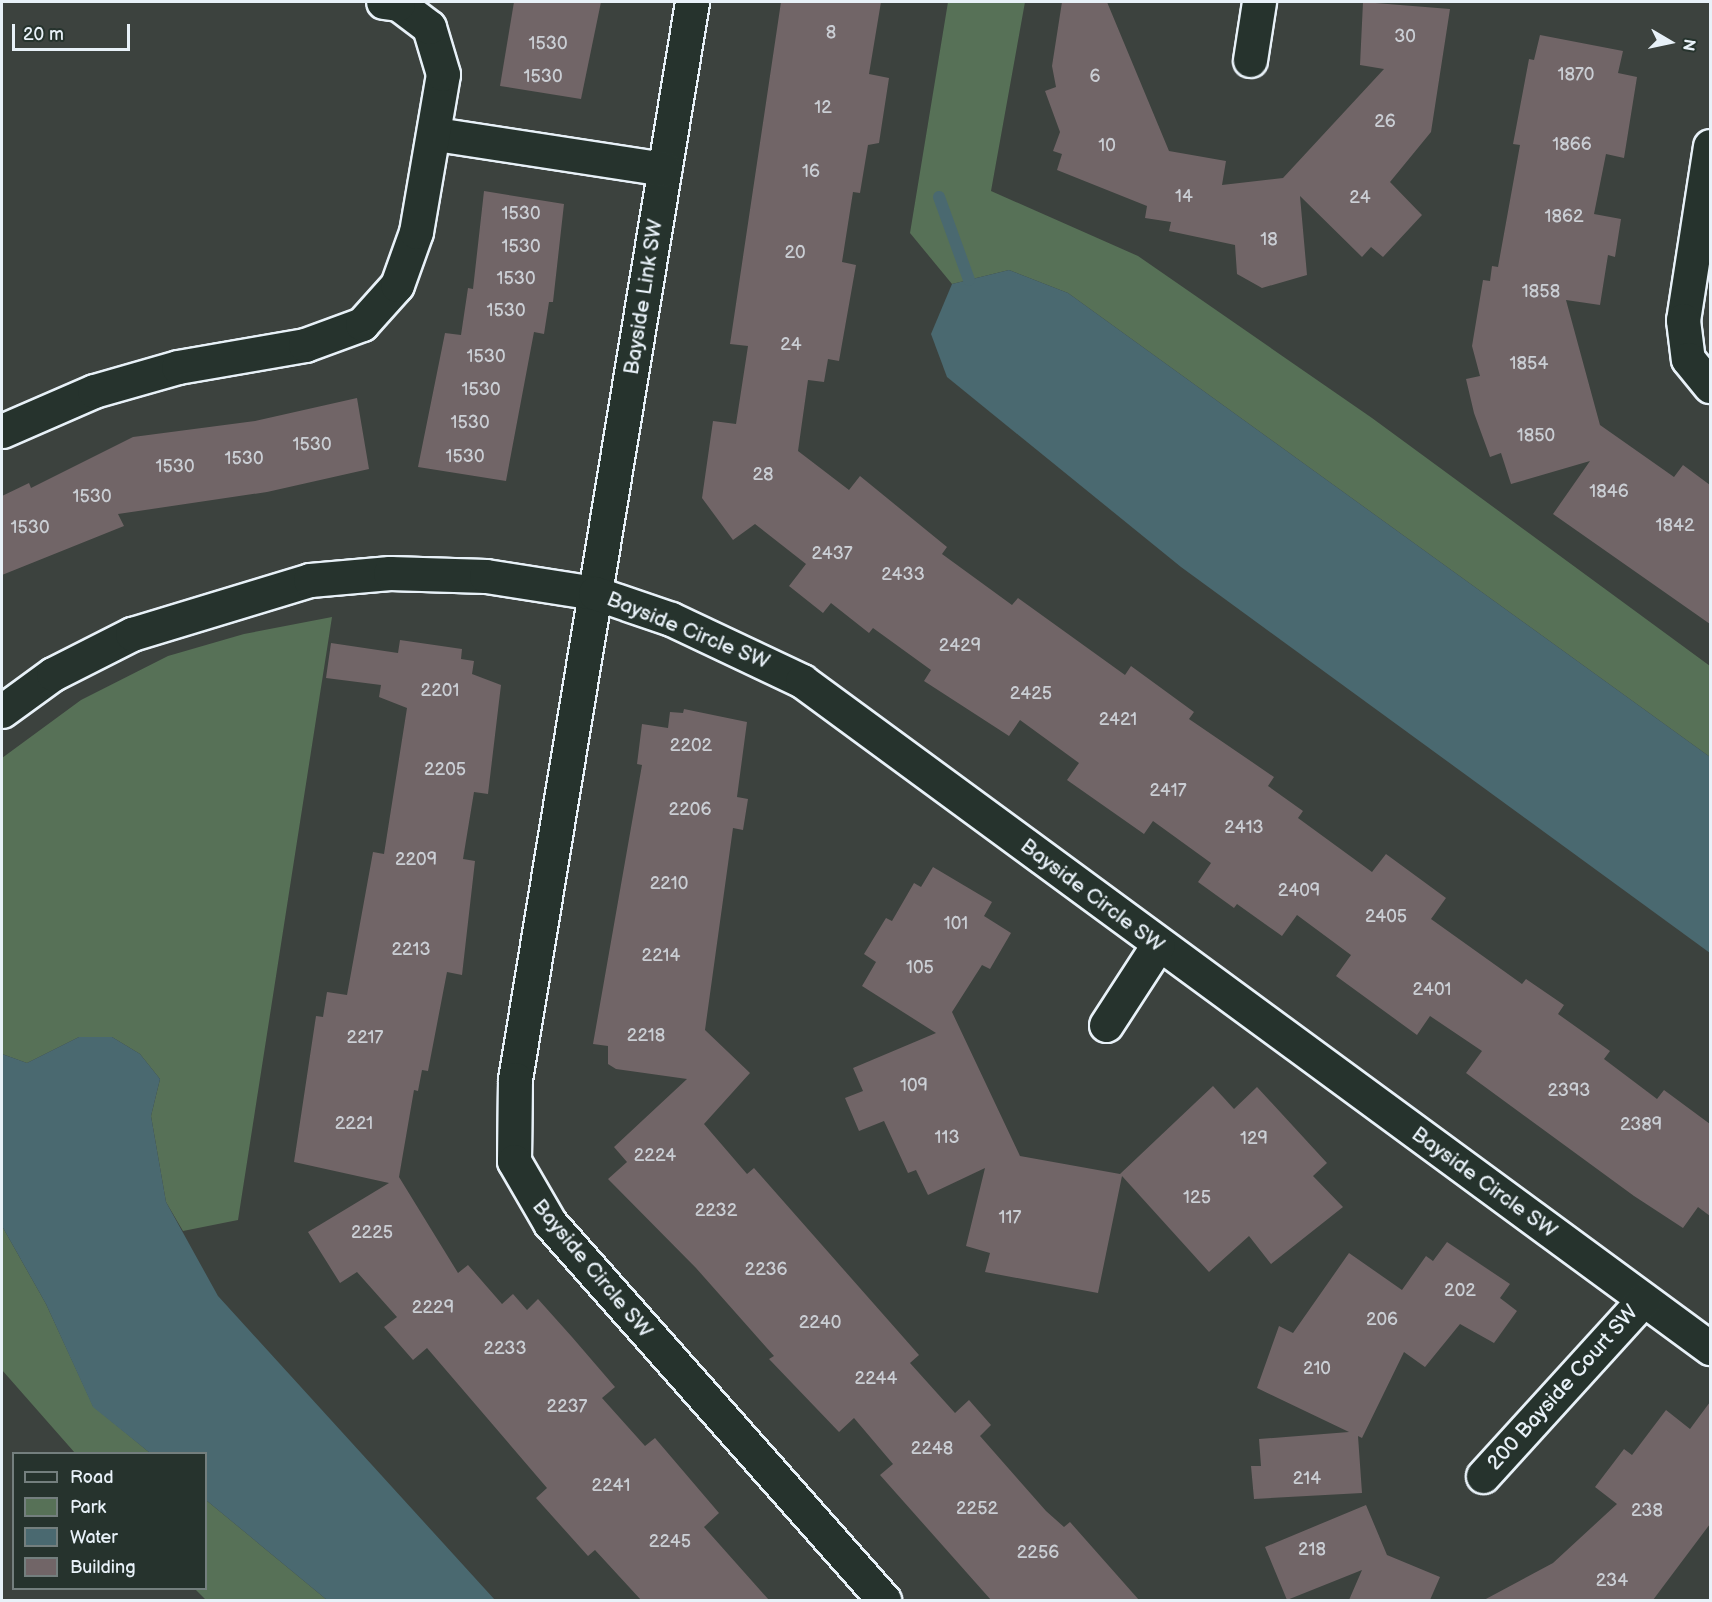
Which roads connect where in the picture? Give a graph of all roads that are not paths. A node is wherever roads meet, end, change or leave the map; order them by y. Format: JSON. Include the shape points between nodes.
{"nodes":[{"id":1,"x":383,"y":2,"type":"edge"},
{"id":2,"x":692,"y":2,"type":"edge"},
{"id":3,"x":1259,"y":2,"type":"edge"},
{"id":4,"x":1250,"y":60,"type":"dead end"},
{"id":5,"x":436,"y":134,"type":"junction"},
{"id":6,"x":1710,"y":146,"type":"edge"},
{"id":7,"x":664,"y":169,"type":"junction"},
{"id":8,"x":1710,"y":387,"type":"edge"},
{"id":9,"x":2,"y":431,"type":"edge"},
{"id":10,"x":595,"y":592,"type":"junction"},
{"id":11,"x":2,"y":711,"type":"edge"},
{"id":12,"x":1158,"y":945,"type":"junction"},
{"id":13,"x":1106,"y":1025,"type":"dead end"},
{"id":14,"x":1643,"y":1300,"type":"junction"},
{"id":15,"x":1710,"y":1348,"type":"edge"},
{"id":16,"x":1483,"y":1476,"type":"dead end"},
{"id":17,"x":884,"y":1600,"type":"edge"}],
"edges":[{"from":1,"to":5,"type":"street","via":[[398,4],[429,27],[443,74]]},
{"from":2,"to":7,"type":"street","name":"Bayside Link SW"},
{"from":3,"to":4,"type":"street"},
{"from":5,"to":7,"type":"street"},
{"from":5,"to":9,"type":"street","via":[[416,232],[397,285],[362,324],[305,345],[177,367],[105,388]]},
{"from":6,"to":8,"type":"street","via":[[1683,320],[1688,359]]},
{"from":7,"to":10,"type":"street","name":"Bayside Link SW"},
{"from":10,"to":11,"type":"street","via":[[486,576],[390,573],[310,580],[132,634],[53,674]]},
{"from":10,"to":12,"type":"street","name":"Bayside Circle SW","via":[[734,645],[802,681]]},
{"from":10,"to":17,"type":"street","name":"Bayside Circle SW","via":[[515,1079],[514,1161],[550,1223]]},
{"from":12,"to":13,"type":"street"},
{"from":12,"to":14,"type":"street","name":"Bayside Circle SW"},
{"from":14,"to":15,"type":"street","name":"Bayside Circle SW"},
{"from":14,"to":16,"type":"street","name":"200 Bayside Court SW"}]}
